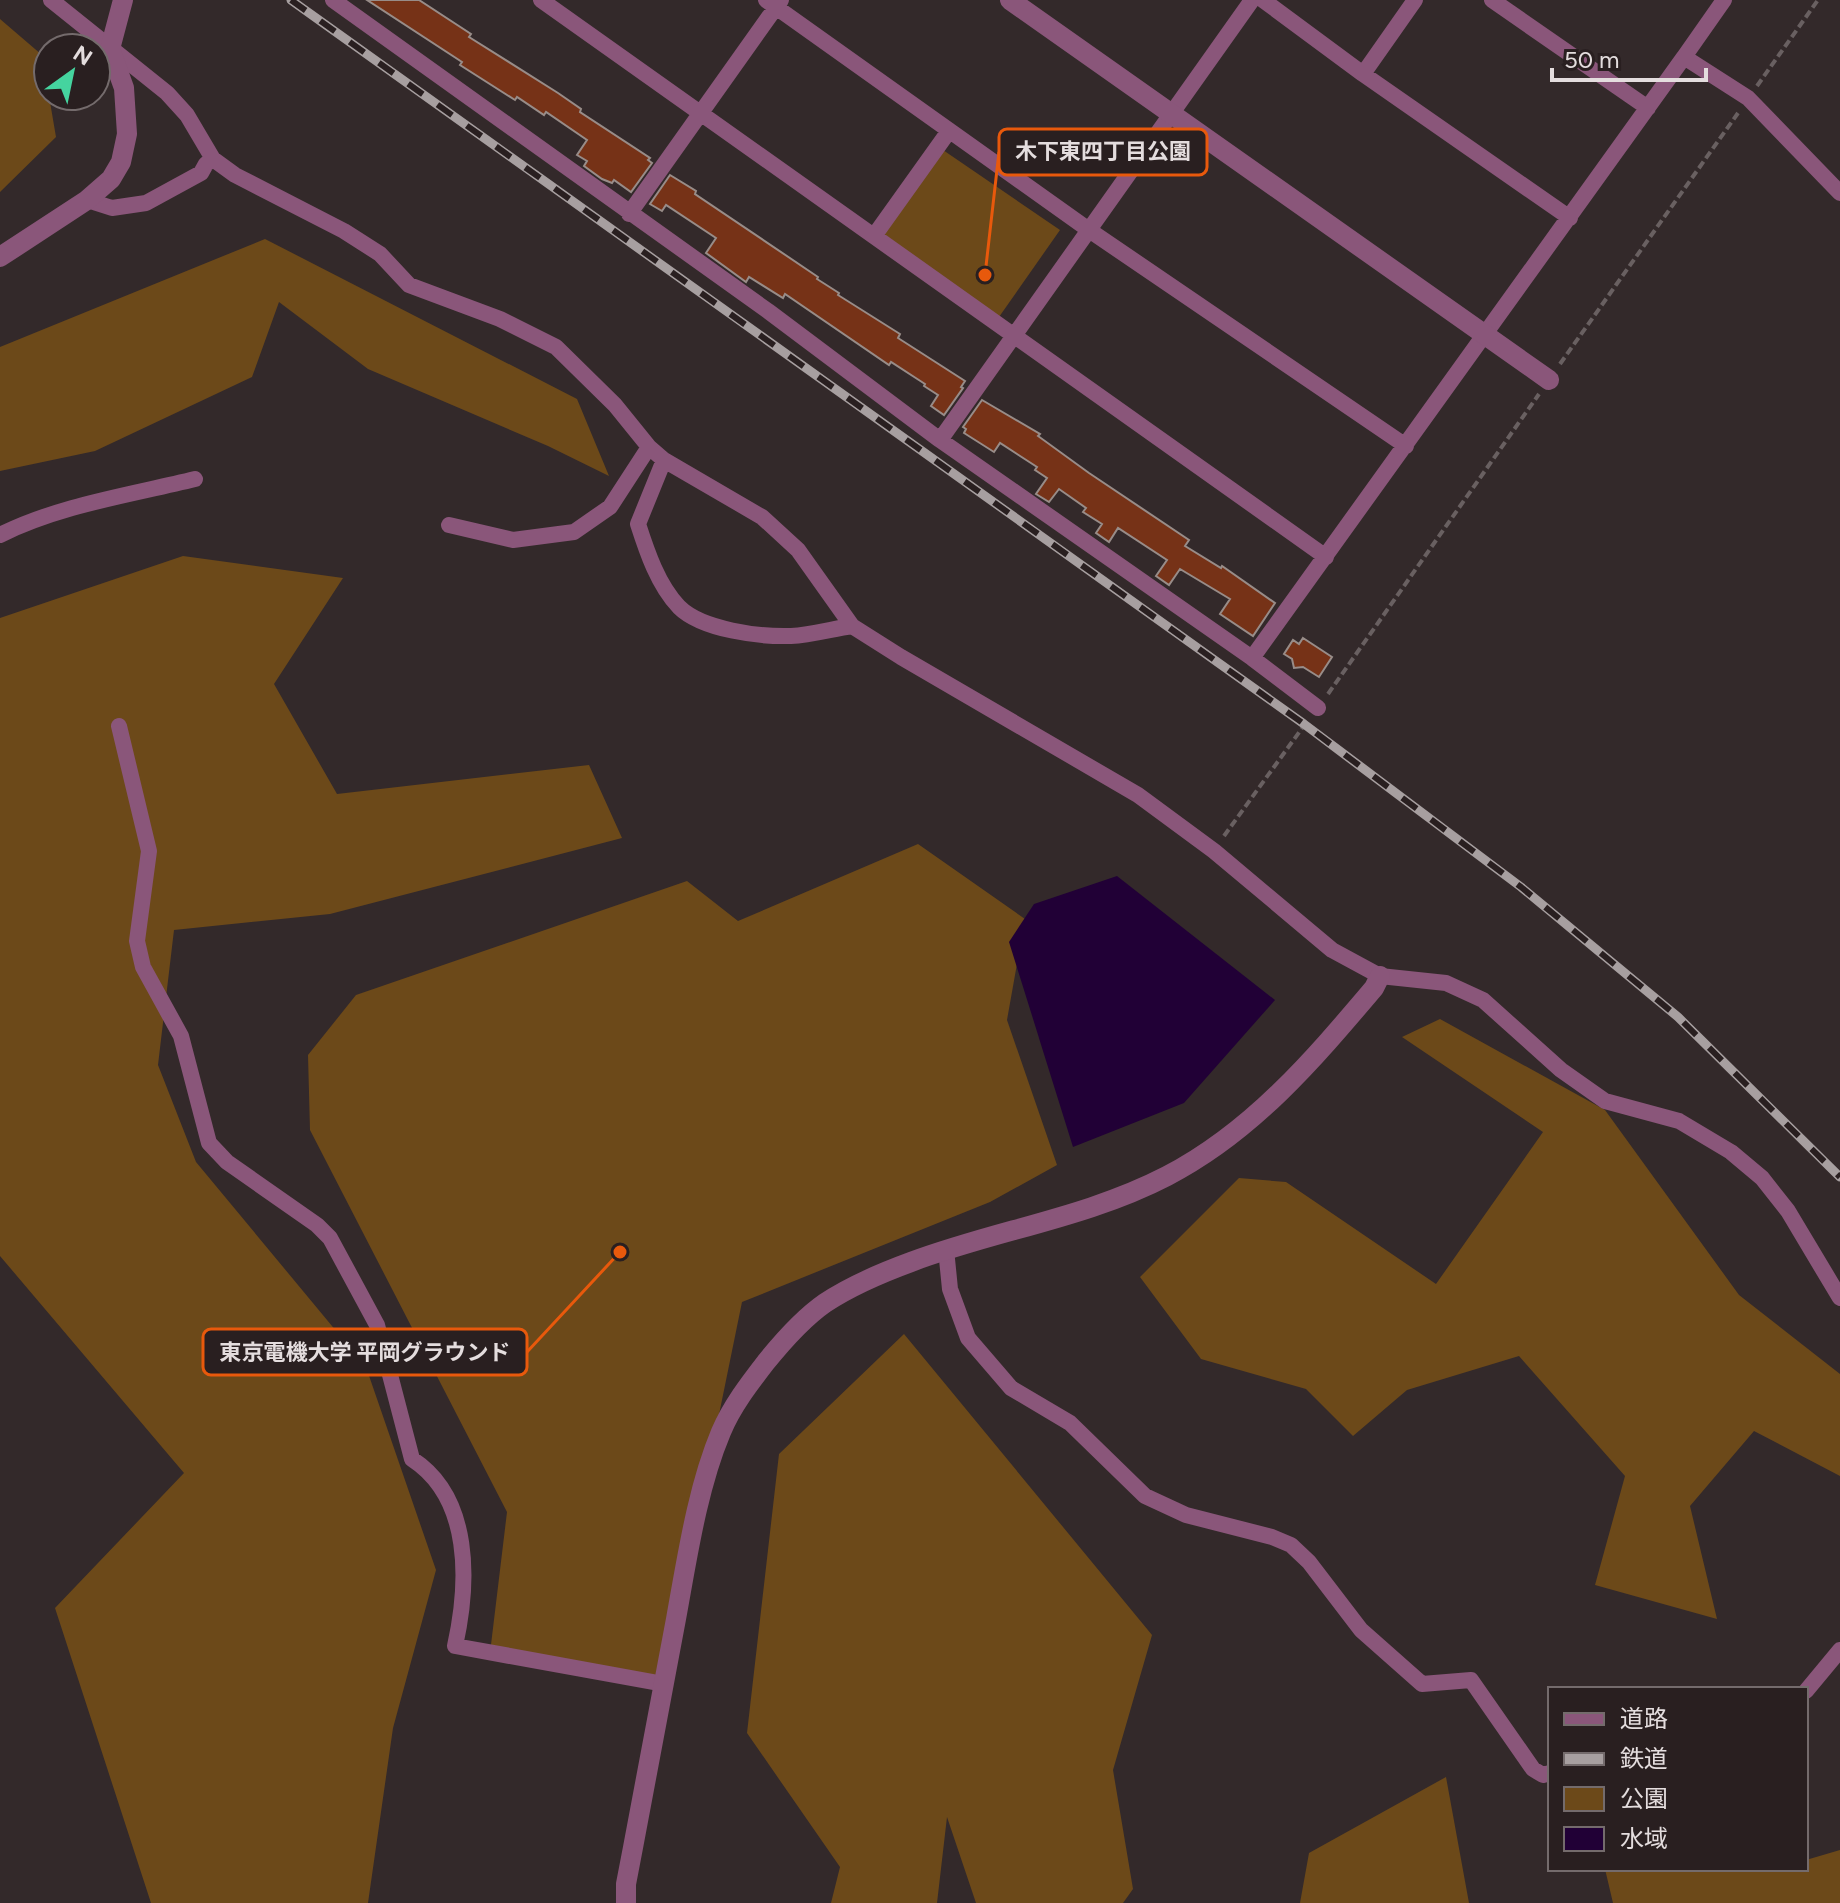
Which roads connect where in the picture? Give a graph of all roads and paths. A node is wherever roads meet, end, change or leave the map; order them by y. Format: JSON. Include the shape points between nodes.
{"nodes":[{"id":1,"x":51,"y":0,"type":"edge"},
{"id":2,"x":123,"y":0,"type":"edge"},
{"id":3,"x":333,"y":0,"type":"edge"},
{"id":4,"x":541,"y":0,"type":"edge"},
{"id":5,"x":1010,"y":0,"type":"edge"},
{"id":6,"x":1252,"y":0,"type":"edge"},
{"id":7,"x":1263,"y":0,"type":"edge"},
{"id":8,"x":1415,"y":0,"type":"edge"},
{"id":9,"x":1492,"y":0,"type":"edge"},
{"id":10,"x":1724,"y":0,"type":"edge"},
{"id":11,"x":1818,"y":0,"type":"edge"},
{"id":12,"x":774,"y":2,"type":"edge"},
{"id":13,"x":90,"y":32,"type":"edge"},
{"id":14,"x":112,"y":41,"type":"edge"},
{"id":15,"x":112,"y":51,"type":"edge"},
{"id":16,"x":112,"y":55,"type":"edge"},
{"id":17,"x":1684,"y":57,"type":"junction"},
{"id":18,"x":1363,"y":74,"type":"junction"},
{"id":19,"x":1748,"y":98,"type":"junction"},
{"id":20,"x":1648,"y":108,"type":"junction"},
{"id":21,"x":701,"y":113,"type":"junction"},
{"id":22,"x":1170,"y":115,"type":"junction"},
{"id":23,"x":949,"y":131,"type":"junction"},
{"id":24,"x":213,"y":159,"type":"junction"},
{"id":25,"x":1840,"y":193,"type":"edge"},
{"id":26,"x":87,"y":200,"type":"junction"},
{"id":27,"x":629,"y":214,"type":"junction"},
{"id":28,"x":1570,"y":218,"type":"junction"},
{"id":29,"x":1089,"y":230,"type":"junction"},
{"id":30,"x":874,"y":236,"type":"junction"},
{"id":31,"x":0,"y":257,"type":"edge"},
{"id":32,"x":1014,"y":336,"type":"junction"},
{"id":33,"x":1485,"y":336,"type":"junction"},
{"id":34,"x":1549,"y":380,"type":"junction"},
{"id":35,"x":940,"y":440,"type":"junction"},
{"id":36,"x":1406,"y":446,"type":"junction"},
{"id":37,"x":649,"y":447,"type":"junction"},
{"id":38,"x":664,"y":460,"type":"junction"},
{"id":39,"x":195,"y":479,"type":"dead end"},
{"id":40,"x":449,"y":525,"type":"dead end"},
{"id":41,"x":0,"y":535,"type":"edge"},
{"id":42,"x":1326,"y":557,"type":"junction"},
{"id":43,"x":852,"y":626,"type":"junction"},
{"id":44,"x":1252,"y":658,"type":"junction"},
{"id":45,"x":1318,"y":708,"type":"junction"},
{"id":46,"x":119,"y":726,"type":"dead end"},
{"id":47,"x":1214,"y":851,"type":"junction"},
{"id":48,"x":1380,"y":976,"type":"junction"},
{"id":49,"x":946,"y":1249,"type":"junction"},
{"id":50,"x":1840,"y":1298,"type":"edge"},
{"id":51,"x":1840,"y":1650,"type":"edge"},
{"id":52,"x":664,"y":1684,"type":"junction"},
{"id":53,"x":1808,"y":1689,"type":"edge"},
{"id":54,"x":1548,"y":1774,"type":"edge"},
{"id":55,"x":626,"y":1903,"type":"edge"}],
"edges":[{"from":1,"to":13,"type":"street"},
{"from":2,"to":14,"type":"street"},
{"from":3,"to":27,"type":"street"},
{"from":4,"to":21,"type":"street"},
{"from":5,"to":22,"type":"street"},
{"from":6,"to":22,"type":"street"},
{"from":7,"to":18,"type":"street"},
{"from":8,"to":18,"type":"street"},
{"from":9,"to":20,"type":"street"},
{"from":10,"to":17,"type":"street"},
{"from":11,"to":19,"type":"path"},
{"from":12,"to":21,"type":"street"},
{"from":12,"to":23,"type":"street"},
{"from":15,"to":24,"type":"street","via":[[167,93]]},
{"from":16,"to":26,"type":"street","via":[[124,88],[127,134],[111,179]]},
{"from":17,"to":19,"type":"street"},
{"from":17,"to":20,"type":"street"},
{"from":18,"to":28,"type":"street"},
{"from":19,"to":25,"type":"street"},
{"from":19,"to":34,"type":"path"},
{"from":20,"to":28,"type":"street"},
{"from":21,"to":27,"type":"street"},
{"from":21,"to":30,"type":"street"},
{"from":22,"to":29,"type":"street"},
{"from":22,"to":33,"type":"street"},
{"from":23,"to":29,"type":"street"},
{"from":23,"to":30,"type":"street"},
{"from":24,"to":26,"type":"street","via":[[201,173],[146,203],[112,208]]},
{"from":24,"to":37,"type":"street","via":[[368,246],[409,285],[500,319],[556,347]]},
{"from":26,"to":31,"type":"street"},
{"from":27,"to":35,"type":"street"},
{"from":28,"to":33,"type":"street"},
{"from":29,"to":32,"type":"street"},
{"from":29,"to":36,"type":"street"},
{"from":30,"to":32,"type":"street"},
{"from":32,"to":35,"type":"street"},
{"from":32,"to":42,"type":"street"},
{"from":33,"to":34,"type":"street"},
{"from":33,"to":36,"type":"street"},
{"from":34,"to":45,"type":"path"},
{"from":35,"to":44,"type":"street"},
{"from":36,"to":42,"type":"street"},
{"from":37,"to":38,"type":"street"},
{"from":37,"to":40,"type":"street","via":[[610,507],[574,532],[513,540]]},
{"from":38,"to":43,"type":"street","via":[[762,517],[798,550]]},
{"from":38,"to":43,"type":"street","via":[[638,524],[652,565],[680,608],[709,625],[749,633],[791,636]]},
{"from":39,"to":41,"type":"street","via":[[64,511]]},
{"from":42,"to":44,"type":"street"},
{"from":43,"to":47,"type":"street","via":[[1138,795]]},
{"from":44,"to":45,"type":"street"},
{"from":45,"to":47,"type":"path"},
{"from":46,"to":52,"type":"street","via":[[149,851],[137,941],[143,967],[181,1036],[209,1143],[330,1238],[377,1325],[412,1459],[430,1471],[446,1493],[459,1530],[462,1613],[455,1646]]},
{"from":47,"to":48,"type":"street","via":[[1332,950]]},
{"from":48,"to":49,"type":"street","via":[[1269,1105],[1212,1149],[1100,1206]]},
{"from":48,"to":50,"type":"street","via":[[1446,983],[1483,1000],[1561,1070],[1605,1101],[1679,1121],[1731,1152],[1762,1178],[1788,1211]]},
{"from":49,"to":52,"type":"street","via":[[873,1276],[823,1305],[784,1340],[742,1393],[708,1471]]},
{"from":49,"to":54,"type":"street","via":[[950,1289],[968,1338],[1011,1388],[1070,1423],[1145,1496],[1186,1515],[1291,1545],[1361,1630],[1422,1684],[1471,1680],[1533,1769]]},
{"from":51,"to":53,"type":"street"},
{"from":52,"to":55,"type":"street"}]}
